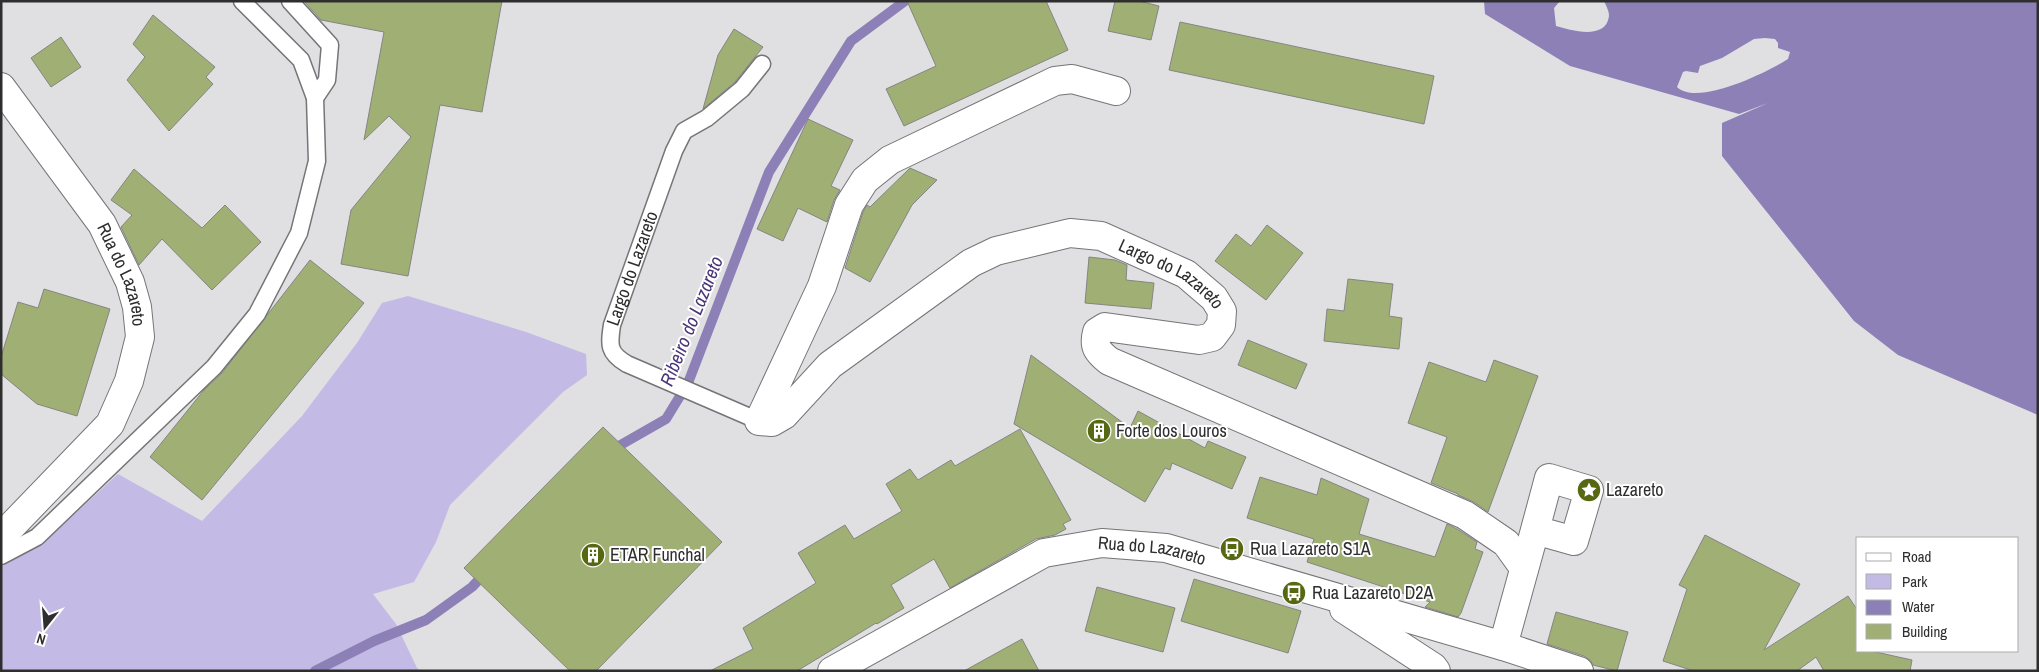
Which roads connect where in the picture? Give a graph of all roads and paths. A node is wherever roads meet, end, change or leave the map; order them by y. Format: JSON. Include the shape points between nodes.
{"nodes":[{"id":1,"x":242,"y":1,"type":"edge"},
{"id":2,"x":290,"y":1,"type":"edge"},
{"id":3,"x":762,"y":64,"type":"dead end"},
{"id":4,"x":1,"y":87,"type":"edge"},
{"id":5,"x":1116,"y":90,"type":"dead end"},
{"id":6,"x":315,"y":98,"type":"junction"},
{"id":7,"x":759,"y":421,"type":"junction"},
{"id":8,"x":1535,"y":530,"type":"dead end"},
{"id":9,"x":1,"y":537,"type":"edge"},
{"id":10,"x":1,"y":556,"type":"edge"},
{"id":11,"x":1524,"y":568,"type":"junction"},
{"id":12,"x":1319,"y":592,"type":"junction"},
{"id":13,"x":1503,"y":646,"type":"junction"},
{"id":14,"x":832,"y":671,"type":"edge"},
{"id":15,"x":1436,"y":671,"type":"edge"},
{"id":16,"x":1579,"y":671,"type":"edge"}],
"edges":[{"from":1,"to":6,"type":"lane","via":[[301,60]]},
{"from":2,"to":6,"type":"lane","via":[[330,45],[327,80]]},
{"from":3,"to":7,"type":"lane","name":"Largo do Lazareto","via":[[742,89],[684,132],[674,151],[612,324],[610,338],[611,350],[618,359]]},
{"from":4,"to":9,"type":"street","name":"Rua do Lazareto","via":[[102,224],[130,282],[140,336],[129,381],[110,424]]},
{"from":5,"to":7,"type":"street","via":[[1072,79],[1055,81],[890,160],[865,180],[849,205],[822,286]]},
{"from":6,"to":10,"type":"lane","via":[[317,162],[299,233],[257,314],[214,367],[37,537]]},
{"from":7,"to":11,"type":"street","name":"Largo do Lazareto","via":[[772,422],[784,415],[830,365],[970,263],[996,251],[1070,234],[1101,236],[1186,274],[1214,298],[1222,311],[1221,324],[1212,337],[1198,340],[1105,327],[1097,332],[1097,351],[1110,361],[1465,515],[1506,543]]},
{"from":8,"to":11,"type":"street"},
{"from":11,"to":13,"type":"street"},
{"from":12,"to":13,"type":"street","name":"Rua do Lazareto"},
{"from":12,"to":14,"type":"street","name":"Rua do Lazareto","via":[[1166,548],[1102,543],[1044,553]]},
{"from":12,"to":15,"type":"street"},
{"from":13,"to":16,"type":"street","name":"Rua do Lazareto"}]}
